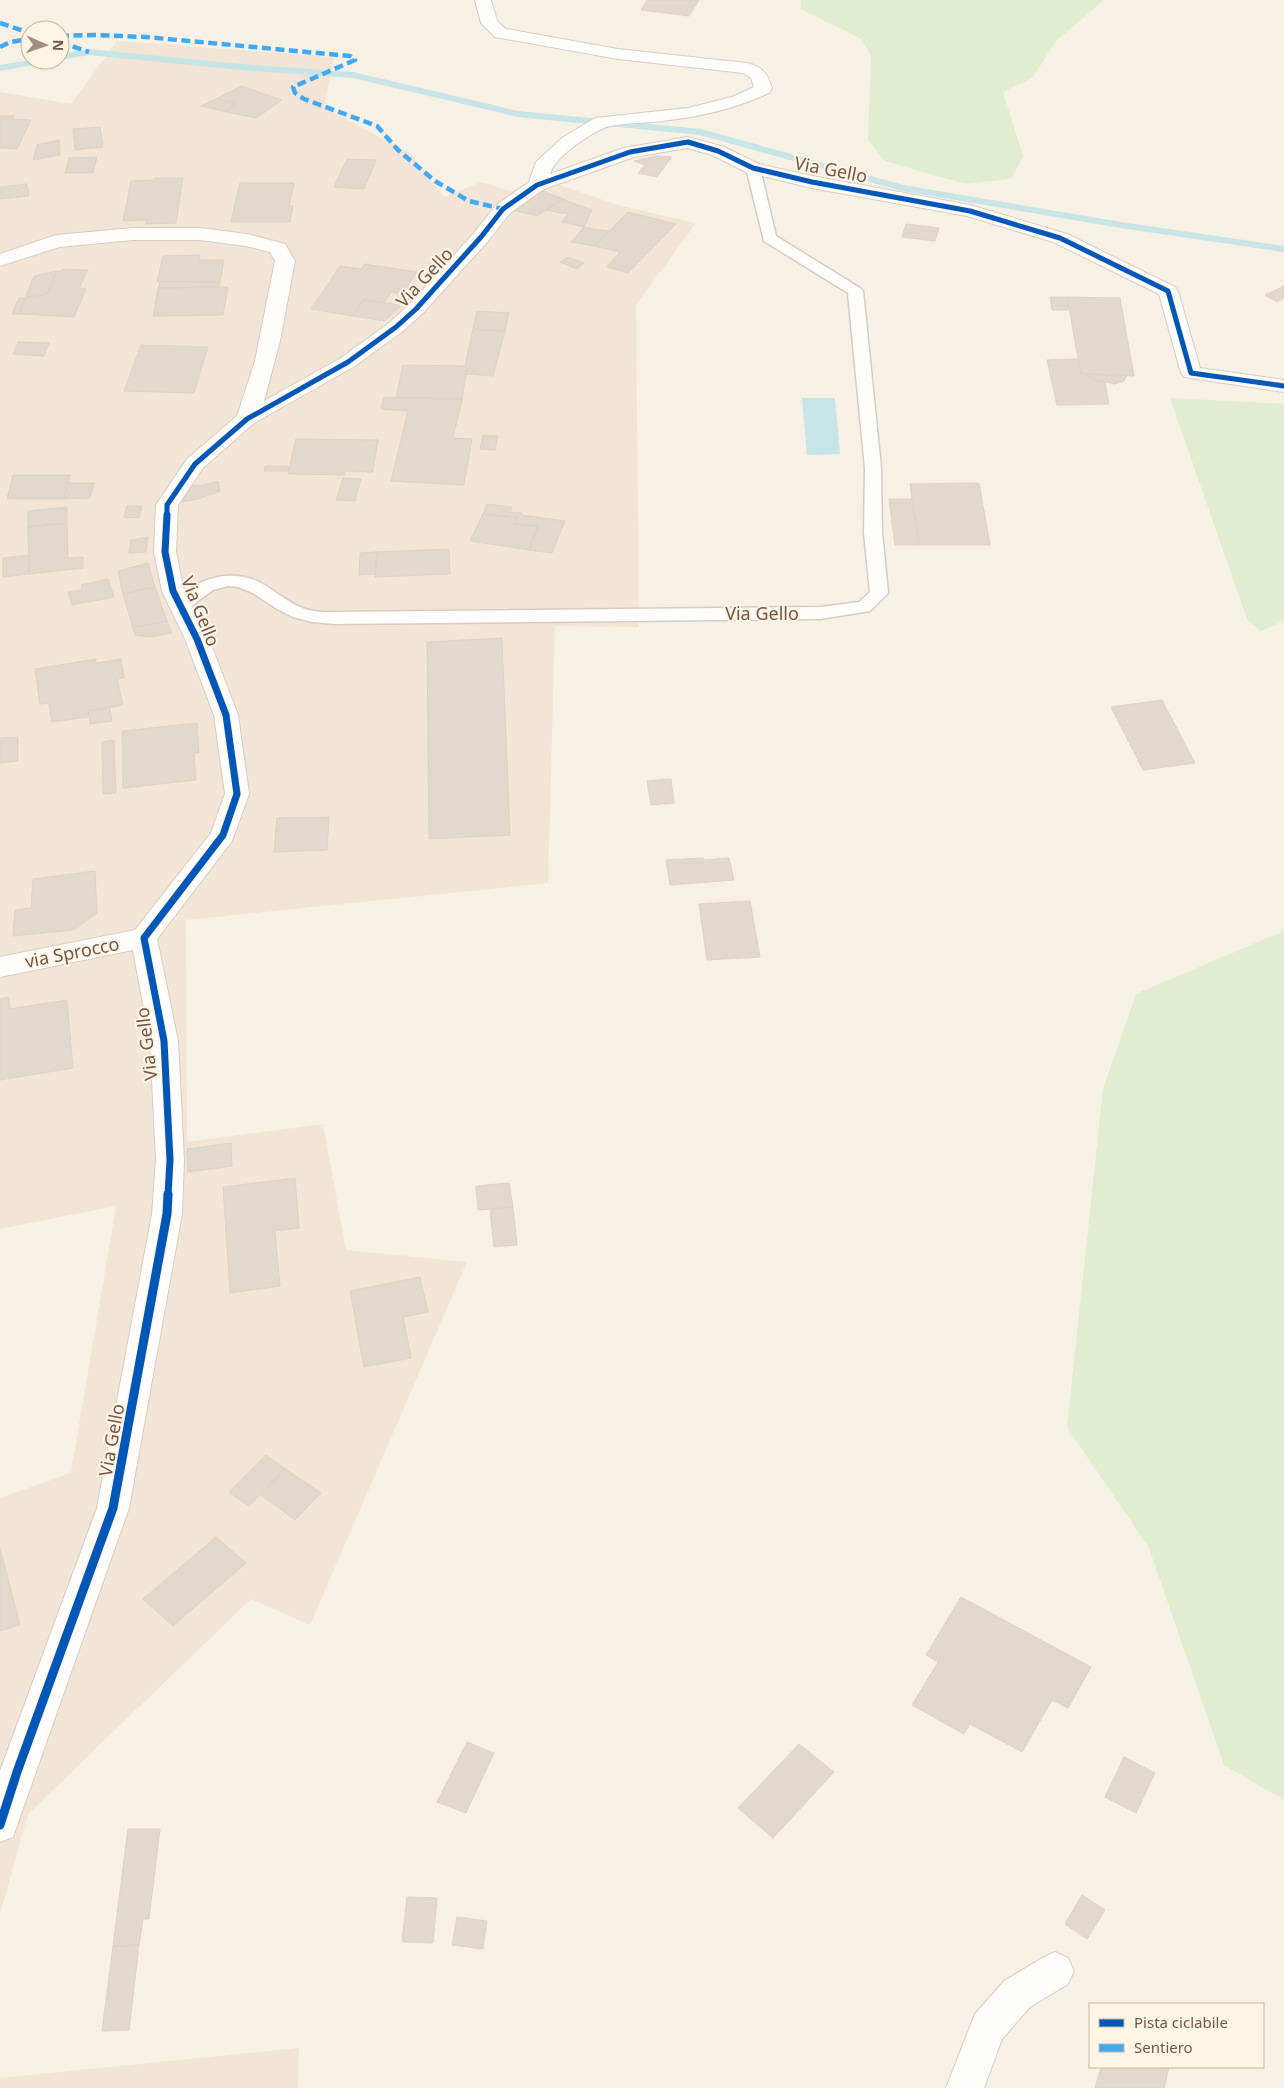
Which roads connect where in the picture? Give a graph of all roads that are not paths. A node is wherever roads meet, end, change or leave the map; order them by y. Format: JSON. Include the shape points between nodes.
{"nodes":[{"id":1,"x":483,"y":0,"type":"edge"},
{"id":2,"x":753,"y":168,"type":"junction"},
{"id":3,"x":537,"y":185,"type":"junction"},
{"id":4,"x":0,"y":260,"type":"edge"},
{"id":5,"x":1284,"y":386,"type":"edge"},
{"id":6,"x":247,"y":419,"type":"junction"},
{"id":7,"x":181,"y":607,"type":"junction"},
{"id":8,"x":144,"y":938,"type":"junction"},
{"id":9,"x":0,"y":967,"type":"edge"},
{"id":10,"x":0,"y":1825,"type":"edge"},
{"id":11,"x":1055,"y":1971,"type":"dead end"},
{"id":12,"x":965,"y":2088,"type":"edge"}],
"edges":[{"from":1,"to":3,"type":"street","via":[[489,24],[501,33],[618,54],[747,68],[759,75],[763,89],[738,101],[688,113],[593,127],[568,142],[543,166]]},
{"from":2,"to":3,"type":"street","name":"Via Gello","via":[[718,151],[688,142],[630,152]]},
{"from":2,"to":5,"type":"street","name":"Via Gello","via":[[812,182],[970,210],[1060,238],[1168,291],[1191,373]]},
{"from":2,"to":7,"type":"lane","name":"Via Gello","via":[[769,238],[855,291],[873,468],[873,533],[879,593],[864,607],[820,613],[334,618],[301,614],[240,581],[217,582],[200,588]]},
{"from":3,"to":6,"type":"street","name":"Via Gello","via":[[503,210],[423,302],[396,327],[348,362]]},
{"from":4,"to":6,"type":"street","name":"Via Gello","via":[[56,242],[133,234],[200,234],[278,248],[285,261],[284,270],[257,395]]},
{"from":6,"to":7,"type":"street","name":"Via Gello","via":[[195,464],[167,505],[165,552],[173,591]]},
{"from":7,"to":8,"type":"street","name":"Via Gello","via":[[226,715],[238,794],[223,835]]},
{"from":8,"to":9,"type":"street","name":"via Sprocco"},
{"from":8,"to":10,"type":"street","name":"Via Gello","via":[[164,1041],[170,1160],[167,1214],[114,1508]]},
{"from":11,"to":12,"type":"street","via":[[1017,1994],[988,2027]]}]}
